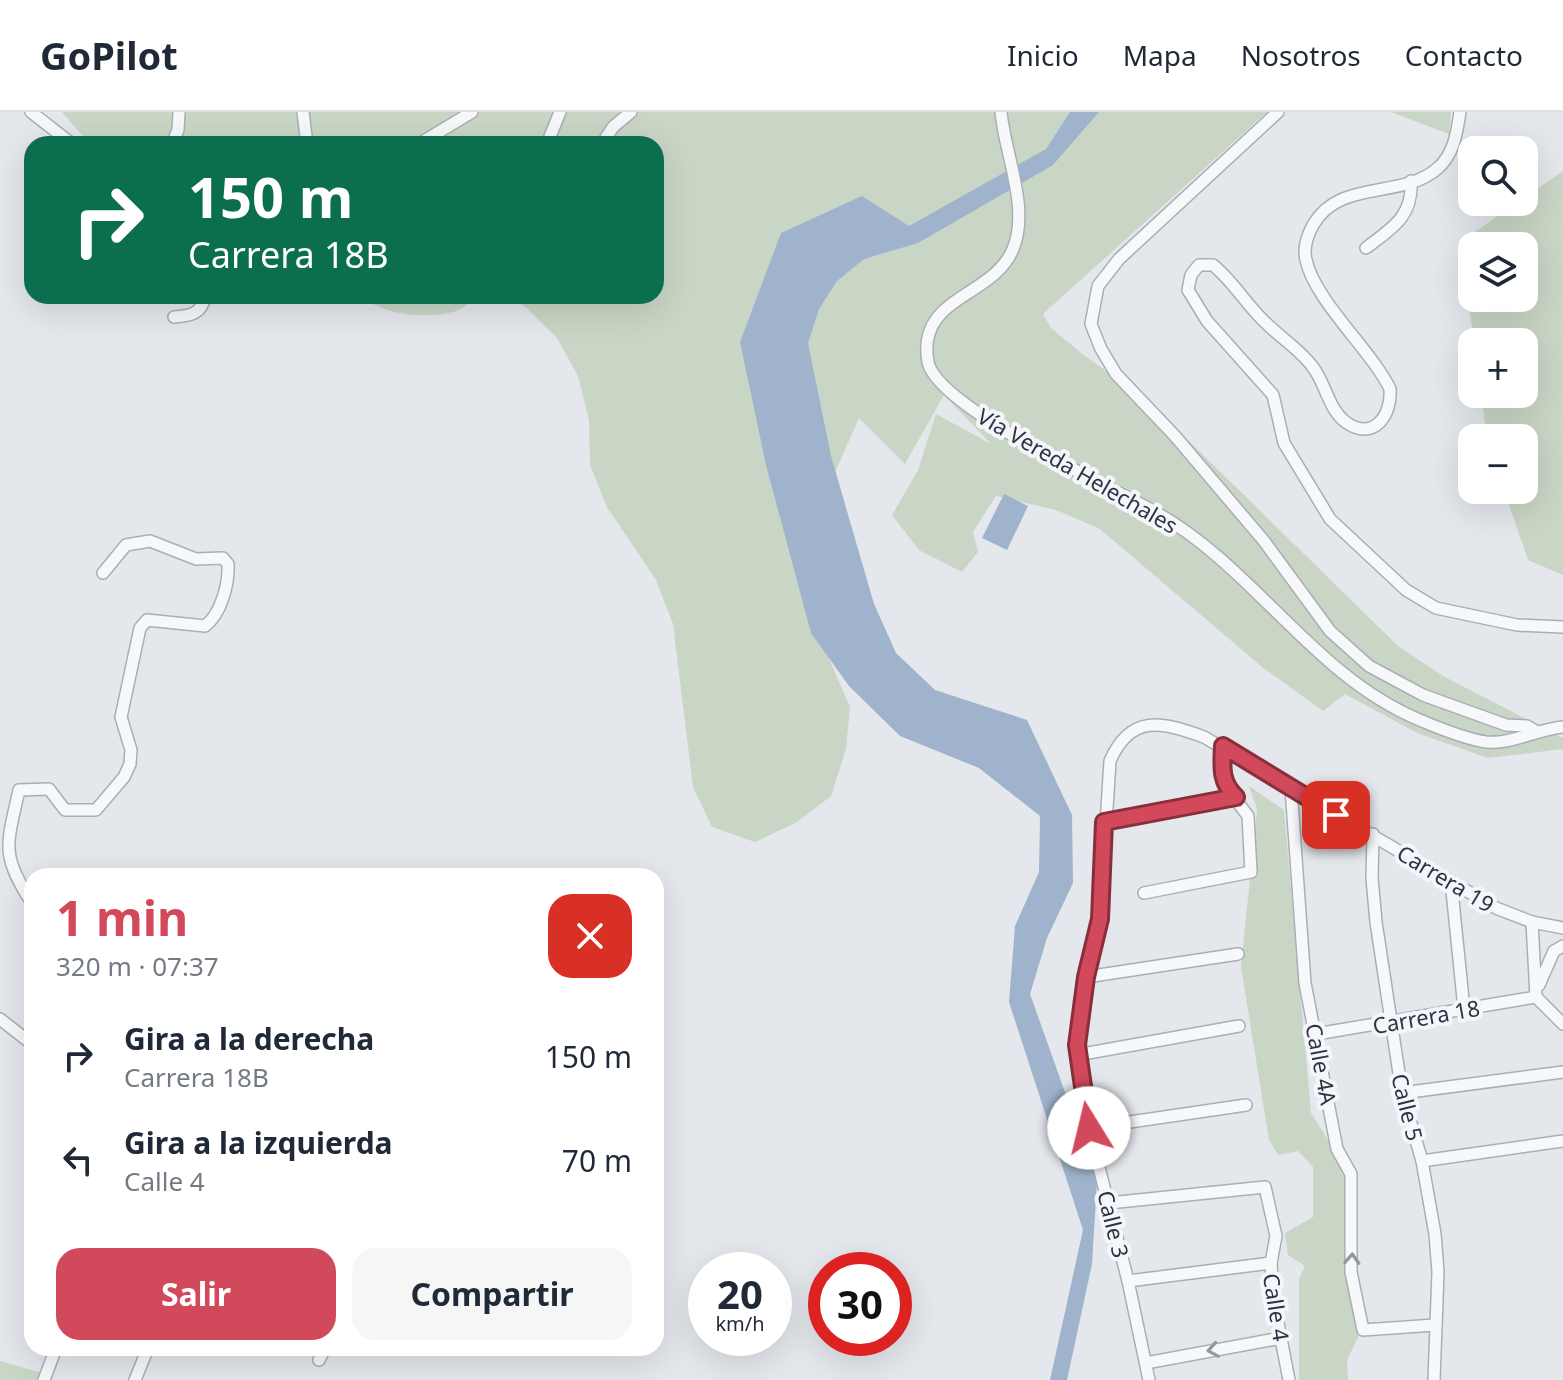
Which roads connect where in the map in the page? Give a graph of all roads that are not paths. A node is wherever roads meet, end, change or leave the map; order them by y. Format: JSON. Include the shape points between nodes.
{"nodes":[{"id":1,"x":31,"y":112,"type":"edge"},
{"id":2,"x":179,"y":112,"type":"edge"},
{"id":3,"x":303,"y":112,"type":"edge"},
{"id":4,"x":472,"y":112,"type":"edge"},
{"id":5,"x":560,"y":112,"type":"edge"},
{"id":6,"x":631,"y":112,"type":"edge"},
{"id":7,"x":1278,"y":112,"type":"edge"},
{"id":8,"x":1460,"y":112,"type":"edge"},
{"id":9,"x":1001,"y":113,"type":"edge"},
{"id":10,"x":62,"y":136,"type":"edge"},
{"id":11,"x":175,"y":136,"type":"edge"},
{"id":12,"x":306,"y":136,"type":"edge"},
{"id":13,"x":432,"y":136,"type":"edge"},
{"id":14,"x":550,"y":136,"type":"edge"},
{"id":15,"x":607,"y":136,"type":"edge"},
{"id":16,"x":1411,"y":181,"type":"junction"},
{"id":17,"x":1366,"y":248,"type":"dead end"},
{"id":18,"x":203,"y":304,"type":"edge"},
{"id":19,"x":174,"y":317,"type":"dead end"},
{"id":20,"x":103,"y":573,"type":"dead end"},
{"id":21,"x":1563,"y":627,"type":"edge"},
{"id":22,"x":1167,"y":723,"type":"joint"},
{"id":23,"x":1563,"y":727,"type":"edge"},
{"id":24,"x":1537,"y":732,"type":"junction"},
{"id":25,"x":1223,"y":746,"type":"junction"},
{"id":26,"x":1291,"y":788,"type":"junction"},
{"id":27,"x":1236,"y":797,"type":"junction"},
{"id":28,"x":1104,"y":822,"type":"junction"},
{"id":29,"x":1373,"y":834,"type":"junction"},
{"id":30,"x":1451,"y":881,"type":"junction"},
{"id":31,"x":24,"y":892,"type":"edge"},
{"id":32,"x":1144,"y":893,"type":"dead end"},
{"id":33,"x":1532,"y":922,"type":"junction"},
{"id":34,"x":1563,"y":928,"type":"edge"},
{"id":35,"x":1563,"y":946,"type":"edge"},
{"id":36,"x":1238,"y":954,"type":"dead end"},
{"id":37,"x":1086,"y":977,"type":"junction"},
{"id":38,"x":1536,"y":997,"type":"junction"},
{"id":39,"x":1464,"y":1009,"type":"junction"},
{"id":40,"x":0,"y":1019,"type":"edge"},
{"id":41,"x":1392,"y":1024,"type":"junction"},
{"id":42,"x":1563,"y":1024,"type":"edge"},
{"id":43,"x":1239,"y":1026,"type":"dead end"},
{"id":44,"x":1316,"y":1034,"type":"junction"},
{"id":45,"x":24,"y":1038,"type":"edge"},
{"id":46,"x":1077,"y":1055,"type":"junction"},
{"id":47,"x":1563,"y":1072,"type":"edge"},
{"id":48,"x":1402,"y":1093,"type":"junction"},
{"id":49,"x":1246,"y":1105,"type":"dead end"},
{"id":50,"x":1089,"y":1128,"type":"junction"},
{"id":51,"x":1563,"y":1141,"type":"edge"},
{"id":52,"x":1422,"y":1161,"type":"junction"},
{"id":53,"x":1109,"y":1203,"type":"junction"},
{"id":54,"x":1271,"y":1263,"type":"junction"},
{"id":55,"x":1128,"y":1281,"type":"junction"},
{"id":56,"x":1435,"y":1325,"type":"junction"},
{"id":57,"x":1281,"y":1338,"type":"junction"},
{"id":58,"x":53,"y":1356,"type":"edge"},
{"id":59,"x":145,"y":1356,"type":"edge"},
{"id":60,"x":321,"y":1356,"type":"edge"},
{"id":61,"x":319,"y":1360,"type":"dead end"},
{"id":62,"x":1146,"y":1363,"type":"junction"},
{"id":63,"x":44,"y":1380,"type":"edge"},
{"id":64,"x":135,"y":1380,"type":"edge"},
{"id":65,"x":1149,"y":1380,"type":"edge"},
{"id":66,"x":1289,"y":1380,"type":"edge"},
{"id":67,"x":1434,"y":1380,"type":"edge"}],
"edges":[{"from":1,"to":10,"type":"street"},
{"from":2,"to":11,"type":"street"},
{"from":3,"to":12,"type":"street"},
{"from":4,"to":13,"type":"street"},
{"from":5,"to":14,"type":"street"},
{"from":6,"to":15,"type":"street"},
{"from":7,"to":24,"type":"street","via":[[1119,259],[1098,286],[1091,324],[1116,374],[1264,541],[1330,631],[1369,666],[1423,695]]},
{"from":8,"to":16,"type":"street","via":[[1448,157],[1436,170]]},
{"from":9,"to":24,"type":"street","name":"Vía Vereda Helechales","via":[[1020,223],[1013,251],[935,318],[926,338],[928,365],[945,391],[1190,535],[1365,692],[1422,721],[1487,742]]},
{"from":16,"to":17,"type":"street","via":[[1405,218]]},
{"from":16,"to":21,"type":"street","via":[[1370,189],[1326,208],[1307,236],[1305,250],[1311,274],[1390,389],[1388,413],[1380,425],[1357,428],[1341,417],[1309,362],[1213,265],[1199,265],[1188,290],[1207,321],[1273,395],[1284,443],[1330,519],[1413,596],[1449,611],[1517,625]]},
{"from":18,"to":19,"type":"street","via":[[190,316]]},
{"from":20,"to":31,"type":"street","via":[[126,545],[150,541],[196,559],[223,558],[229,573],[216,618],[205,626],[147,620],[140,628],[122,700],[130,764],[96,810],[65,810],[49,789],[19,790],[6,858]]},
{"from":22,"to":25,"type":"street","name":"Carrera 19"},
{"from":22,"to":28,"type":"street","name":"Calle 3","via":[[1134,728],[1119,742],[1110,761]]},
{"from":23,"to":24,"type":"street","name":"Vía Vereda Helechales"},
{"from":25,"to":26,"type":"street","name":"Carrera 19"},
{"from":25,"to":27,"type":"street","via":[[1222,776]]},
{"from":26,"to":29,"type":"street","name":"Carrera 19"},
{"from":26,"to":44,"type":"street","name":"Calle 4A","via":[[1305,983]]},
{"from":27,"to":28,"type":"street"},
{"from":27,"to":32,"type":"street","via":[[1248,816],[1251,872]]},
{"from":28,"to":37,"type":"street","name":"Calle 3","via":[[1100,919]]},
{"from":29,"to":30,"type":"street","name":"Carrera 19"},
{"from":29,"to":41,"type":"street","name":"Calle 5","via":[[1375,907]]},
{"from":30,"to":33,"type":"street","name":"Carrera 19"},
{"from":30,"to":39,"type":"street"},
{"from":33,"to":34,"type":"street","name":"Carrera 19"},
{"from":33,"to":38,"type":"street"},
{"from":35,"to":38,"type":"street","via":[[1542,971]]},
{"from":36,"to":37,"type":"street"},
{"from":37,"to":46,"type":"street","name":"Calle 3"},
{"from":38,"to":39,"type":"street","name":"Carrera 18"},
{"from":38,"to":42,"type":"street"},
{"from":39,"to":41,"type":"street","name":"Carrera 18"},
{"from":40,"to":45,"type":"street"},
{"from":41,"to":44,"type":"street","name":"Carrera 18"},
{"from":41,"to":48,"type":"street","name":"Calle 5"},
{"from":43,"to":46,"type":"street"},
{"from":56,"to":44,"type":"street","name":"Calle 4A","one_way":true,"via":[[1363,1330],[1351,1272],[1351,1174],[1337,1149]]},
{"from":46,"to":50,"type":"street","name":"Calle 3"},
{"from":47,"to":48,"type":"street"},
{"from":48,"to":52,"type":"street","name":"Calle 5"},
{"from":49,"to":50,"type":"street"},
{"from":50,"to":53,"type":"street","name":"Calle 3"},
{"from":51,"to":52,"type":"street"},
{"from":52,"to":56,"type":"street","name":"Calle 5","via":[[1436,1247]]},
{"from":53,"to":54,"type":"street","name":"Calle 4","via":[[1265,1187],[1276,1236]]},
{"from":53,"to":55,"type":"street","name":"Calle 3"},
{"from":54,"to":55,"type":"street"},
{"from":54,"to":57,"type":"street","name":"Calle 4"},
{"from":55,"to":62,"type":"street","name":"Calle 3"},
{"from":56,"to":67,"type":"street","name":"Calle 5"},
{"from":57,"to":62,"type":"street","one_way":true},
{"from":57,"to":66,"type":"street","name":"Calle 4"},
{"from":58,"to":63,"type":"street"},
{"from":59,"to":64,"type":"street"},
{"from":60,"to":61,"type":"street"},
{"from":62,"to":65,"type":"street","name":"Calle 3"}]}
